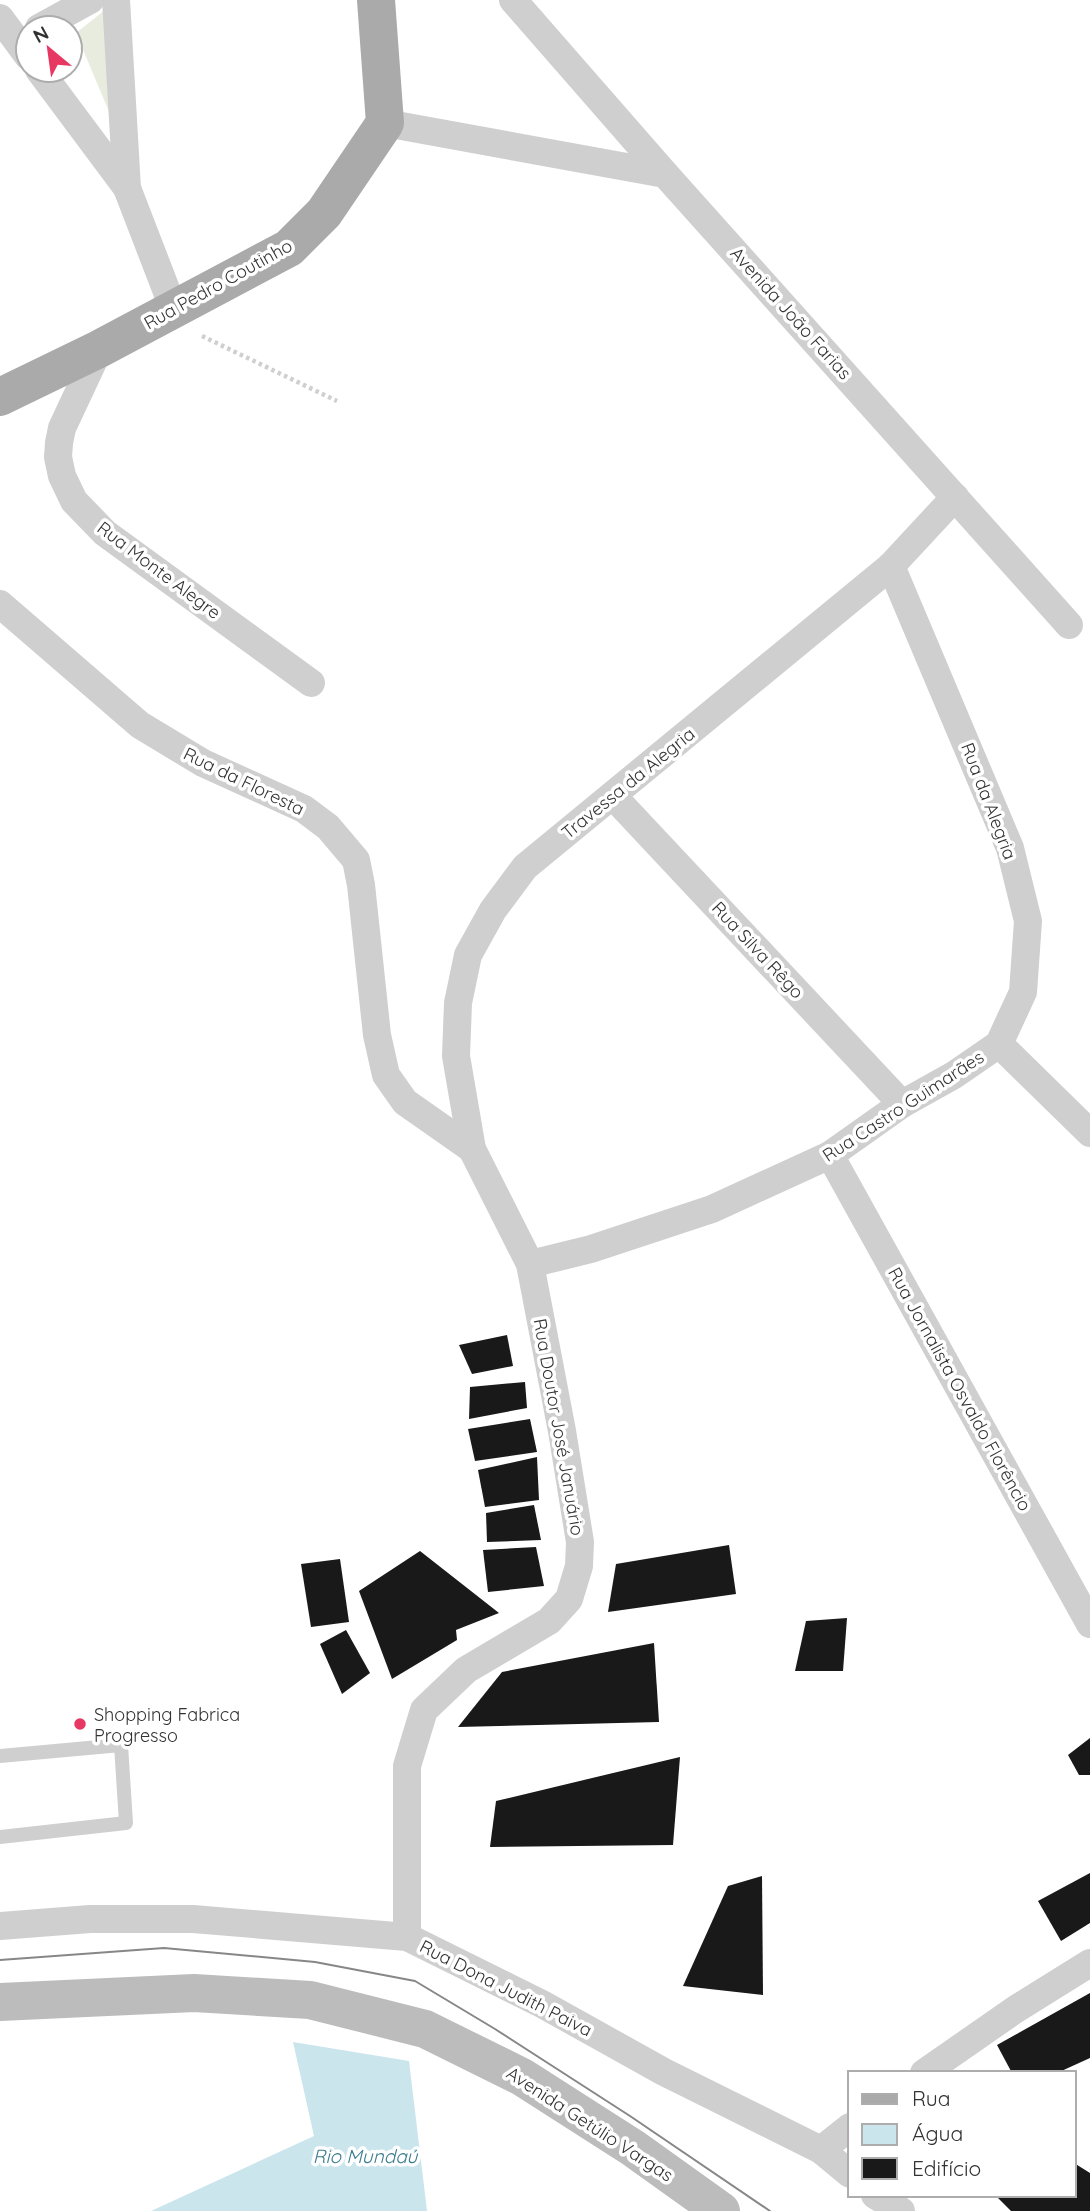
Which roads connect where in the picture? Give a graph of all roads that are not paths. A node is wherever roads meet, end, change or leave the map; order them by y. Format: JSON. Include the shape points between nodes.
{"nodes":[{"id":1,"x":90,"y":0,"type":"edge"},
{"id":2,"x":116,"y":0,"type":"edge"},
{"id":3,"x":376,"y":0,"type":"edge"},
{"id":4,"x":513,"y":0,"type":"edge"},
{"id":5,"x":63,"y":14,"type":"edge"},
{"id":6,"x":49,"y":84,"type":"edge"},
{"id":7,"x":385,"y":123,"type":"junction"},
{"id":8,"x":665,"y":174,"type":"junction"},
{"id":9,"x":127,"y":188,"type":"junction"},
{"id":10,"x":185,"y":321,"type":"junction"},
{"id":11,"x":99,"y":349,"type":"junction"},
{"id":12,"x":3,"y":399,"type":"edge"},
{"id":13,"x":955,"y":497,"type":"junction"},
{"id":14,"x":891,"y":566,"type":"junction"},
{"id":15,"x":0,"y":604,"type":"edge"},
{"id":16,"x":1069,"y":625,"type":"dead end"},
{"id":17,"x":311,"y":683,"type":"dead end"},
{"id":18,"x":613,"y":796,"type":"junction"},
{"id":19,"x":999,"y":1044,"type":"junction"},
{"id":20,"x":902,"y":1104,"type":"junction"},
{"id":21,"x":1090,"y":1133,"type":"edge"},
{"id":22,"x":472,"y":1149,"type":"junction"},
{"id":23,"x":830,"y":1155,"type":"junction"},
{"id":24,"x":530,"y":1264,"type":"junction"},
{"id":25,"x":1090,"y":1624,"type":"edge"},
{"id":26,"x":0,"y":1756,"type":"edge"},
{"id":27,"x":0,"y":1838,"type":"edge"},
{"id":28,"x":0,"y":1926,"type":"edge"},
{"id":29,"x":407,"y":1937,"type":"junction"},
{"id":30,"x":1090,"y":1963,"type":"edge"},
{"id":31,"x":0,"y":2002,"type":"edge"},
{"id":32,"x":927,"y":2071,"type":"edge"},
{"id":33,"x":848,"y":2129,"type":"edge"},
{"id":34,"x":821,"y":2150,"type":"junction"},
{"id":35,"x":848,"y":2172,"type":"edge"},
{"id":36,"x":878,"y":2197,"type":"edge"},
{"id":37,"x":721,"y":2211,"type":"edge"},
{"id":38,"x":901,"y":2211,"type":"edge"}],
"edges":[{"from":1,"to":5,"type":"street"},
{"from":2,"to":9,"type":"street"},
{"from":3,"to":7,"type":"main road"},
{"from":4,"to":8,"type":"street","name":"Avenida João Farias"},
{"from":6,"to":9,"type":"street"},
{"from":7,"to":8,"type":"street"},
{"from":7,"to":10,"type":"main road","name":"Rua Pedro Coutinho","via":[[324,213],[289,248]]},
{"from":8,"to":13,"type":"street","name":"Avenida João Farias"},
{"from":9,"to":10,"type":"street"},
{"from":10,"to":11,"type":"main road","name":"Rua Pedro Coutinho"},
{"from":11,"to":12,"type":"main road","name":"Rua Pedro Coutinho"},
{"from":11,"to":17,"type":"street","name":"Rua Monte Alegre","via":[[59,443],[62,476],[74,501],[105,533]]},
{"from":13,"to":14,"type":"street","name":"Travessa da Alegria"},
{"from":13,"to":16,"type":"street","name":"Avenida João Farias"},
{"from":14,"to":18,"type":"street","name":"Travessa da Alegria"},
{"from":14,"to":19,"type":"street","name":"Rua da Alegria","via":[[1010,848],[1028,921],[1023,992]]},
{"from":15,"to":22,"type":"street","name":"Rua da Floresta","via":[[140,725],[203,763],[304,809],[344,843],[356,860],[361,885],[377,1035],[386,1075],[405,1102]]},
{"from":18,"to":20,"type":"street","name":"Rua Silva Rêgo"},
{"from":18,"to":22,"type":"street","name":"Travessa da Alegria","via":[[525,867],[468,955],[458,1003],[456,1056]]},
{"from":19,"to":20,"type":"street","name":"Rua Castro Guimarães"},
{"from":19,"to":21,"type":"street"},
{"from":20,"to":23,"type":"street","name":"Rua Castro Guimarães"},
{"from":22,"to":24,"type":"street","name":"Rua Doutor José Januário"},
{"from":23,"to":24,"type":"street","name":"Rua Castro Guimarães","via":[[700,1213]]},
{"from":23,"to":25,"type":"street","name":"Rua Jornalista Osvaldo Florêncio"},
{"from":24,"to":29,"type":"street","name":"Rua Doutor José Januário","via":[[562,1431],[580,1542],[579,1566],[569,1599],[549,1621],[466,1670],[424,1710],[407,1766]]},
{"from":26,"to":27,"type":"lane","via":[[121,1745],[126,1823]]},
{"from":28,"to":29,"type":"street","name":"Rua Dona Judith Paiva","via":[[89,1919],[193,1919]]},
{"from":29,"to":34,"type":"street","name":"Rua Dona Judith Paiva"},
{"from":30,"to":32,"type":"street"},
{"from":31,"to":37,"type":"main road","name":"Avenida Getúlio Vargas","via":[[194,1993],[310,2000],[425,2029],[522,2077],[633,2147]]},
{"from":33,"to":34,"type":"street"},
{"from":34,"to":35,"type":"street","name":"Rua Dona Judith Paiva"},
{"from":36,"to":38,"type":"street"}]}
